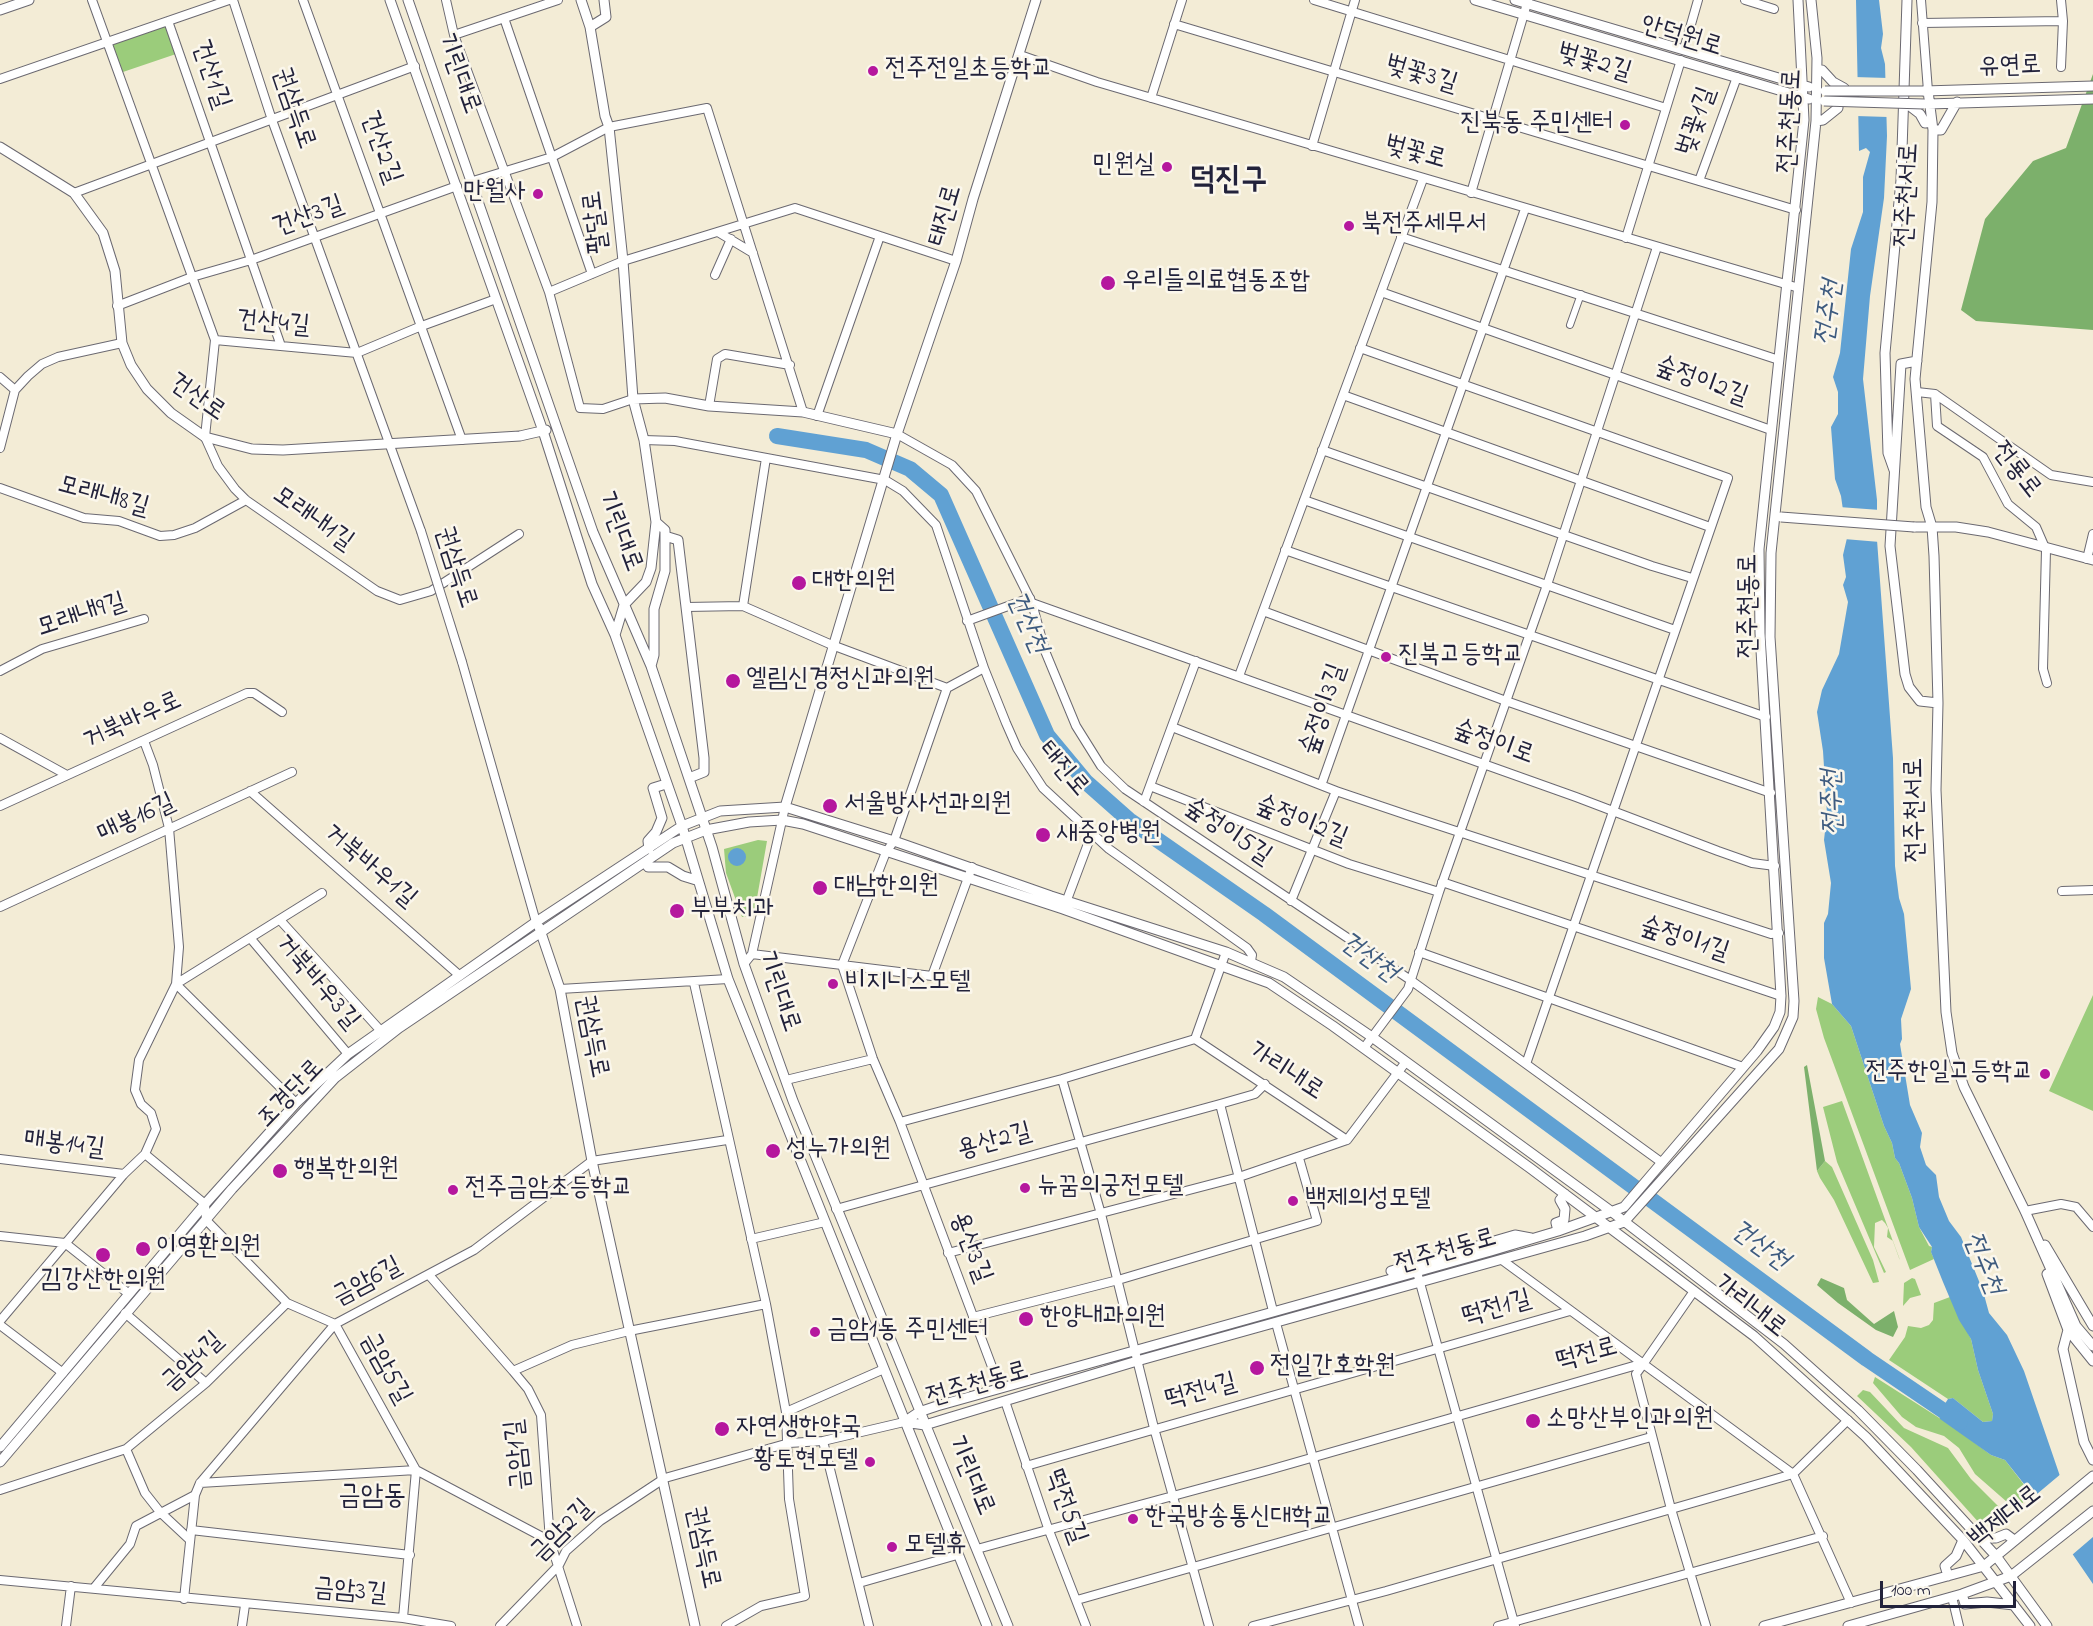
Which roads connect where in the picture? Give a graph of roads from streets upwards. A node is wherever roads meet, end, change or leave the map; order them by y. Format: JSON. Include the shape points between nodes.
{"nodes":[{"id":1,"x":29,"y":0,"type":"edge"},
{"id":2,"x":93,"y":0,"type":"edge"},
{"id":3,"x":231,"y":0,"type":"edge"},
{"id":4,"x":303,"y":0,"type":"edge"},
{"id":5,"x":390,"y":0,"type":"edge"},
{"id":6,"x":408,"y":0,"type":"edge"},
{"id":7,"x":446,"y":0,"type":"edge"},
{"id":8,"x":558,"y":0,"type":"edge"},
{"id":9,"x":581,"y":0,"type":"edge"},
{"id":10,"x":604,"y":0,"type":"edge"},
{"id":11,"x":1036,"y":0,"type":"edge"},
{"id":12,"x":1182,"y":0,"type":"edge"},
{"id":13,"x":1314,"y":0,"type":"edge"},
{"id":14,"x":1355,"y":0,"type":"edge"},
{"id":15,"x":1475,"y":0,"type":"edge"},
{"id":16,"x":1515,"y":0,"type":"edge"},
{"id":17,"x":1698,"y":0,"type":"edge"},
{"id":18,"x":1745,"y":0,"type":"edge"},
{"id":19,"x":1798,"y":0,"type":"edge"},
{"id":20,"x":1811,"y":0,"type":"edge"},
{"id":21,"x":1907,"y":0,"type":"edge"},
{"id":22,"x":1921,"y":0,"type":"edge"},
{"id":23,"x":2061,"y":0,"type":"edge"},
{"id":24,"x":1527,"y":2,"type":"edge"},
{"id":25,"x":1774,"y":9,"type":"dead end"},
{"id":26,"x":0,"y":10,"type":"edge"},
{"id":27,"x":1352,"y":11,"type":"junction"},
{"id":28,"x":1523,"y":15,"type":"junction"},
{"id":29,"x":504,"y":18,"type":"junction"},
{"id":30,"x":168,"y":21,"type":"junction"},
{"id":31,"x":2063,"y":21,"type":"junction"},
{"id":32,"x":1922,"y":23,"type":"junction"},
{"id":33,"x":1174,"y":24,"type":"junction"},
{"id":34,"x":591,"y":27,"type":"junction"},
{"id":35,"x":453,"y":35,"type":"junction"},
{"id":36,"x":107,"y":42,"type":"junction"},
{"id":37,"x":1684,"y":49,"type":"junction"},
{"id":38,"x":1020,"y":55,"type":"junction"},
{"id":39,"x":1510,"y":60,"type":"junction"},
{"id":40,"x":1681,"y":60,"type":"junction"},
{"id":41,"x":416,"y":66,"type":"junction"},
{"id":42,"x":2061,"y":67,"type":"dead end"},
{"id":43,"x":1335,"y":72,"type":"junction"},
{"id":44,"x":1821,"y":72,"type":"junction"},
{"id":45,"x":1737,"y":77,"type":"junction"},
{"id":46,"x":0,"y":79,"type":"edge"},
{"id":47,"x":1804,"y":86,"type":"junction"},
{"id":48,"x":2093,"y":86,"type":"edge"},
{"id":49,"x":1821,"y":90,"type":"junction"},
{"id":50,"x":1843,"y":91,"type":"junction"},
{"id":51,"x":1926,"y":91,"type":"junction"},
{"id":52,"x":338,"y":95,"type":"junction"},
{"id":53,"x":1151,"y":98,"type":"junction"},
{"id":54,"x":1804,"y":99,"type":"junction"},
{"id":55,"x":2093,"y":99,"type":"edge"},
{"id":56,"x":1821,"y":101,"type":"junction"},
{"id":57,"x":1839,"y":102,"type":"junction"},
{"id":58,"x":1957,"y":102,"type":"junction"},
{"id":59,"x":1907,"y":104,"type":"junction"},
{"id":60,"x":1927,"y":104,"type":"junction"},
{"id":61,"x":1666,"y":108,"type":"junction"},
{"id":62,"x":272,"y":120,"type":"junction"},
{"id":63,"x":1494,"y":120,"type":"junction"},
{"id":64,"x":1819,"y":121,"type":"junction"},
{"id":65,"x":1930,"y":125,"type":"junction"},
{"id":66,"x":609,"y":127,"type":"junction"},
{"id":67,"x":210,"y":143,"type":"junction"},
{"id":68,"x":1312,"y":146,"type":"junction"},
{"id":69,"x":0,"y":147,"type":"edge"},
{"id":70,"x":552,"y":157,"type":"junction"},
{"id":71,"x":151,"y":165,"type":"junction"},
{"id":72,"x":1647,"y":167,"type":"junction"},
{"id":73,"x":505,"y":172,"type":"junction"},
{"id":74,"x":1423,"y":179,"type":"junction"},
{"id":75,"x":473,"y":181,"type":"junction"},
{"id":76,"x":1699,"y":182,"type":"junction"},
{"id":77,"x":457,"y":186,"type":"junction"},
{"id":78,"x":1471,"y":193,"type":"junction"},
{"id":79,"x":74,"y":194,"type":"junction"},
{"id":80,"x":1525,"y":209,"type":"junction"},
{"id":81,"x":1796,"y":210,"type":"junction"},
{"id":82,"x":380,"y":215,"type":"junction"},
{"id":83,"x":744,"y":224,"type":"junction"},
{"id":84,"x":718,"y":232,"type":"junction"},
{"id":85,"x":880,"y":236,"type":"junction"},
{"id":86,"x":1401,"y":237,"type":"junction"},
{"id":87,"x":315,"y":238,"type":"junction"},
{"id":88,"x":1626,"y":238,"type":"junction"},
{"id":89,"x":731,"y":239,"type":"junction"},
{"id":90,"x":1657,"y":247,"type":"junction"},
{"id":91,"x":753,"y":253,"type":"junction"},
{"id":92,"x":252,"y":260,"type":"junction"},
{"id":93,"x":623,"y":261,"type":"junction"},
{"id":94,"x":956,"y":261,"type":"junction"},
{"id":95,"x":1504,"y":269,"type":"junction"},
{"id":96,"x":592,"y":274,"type":"junction"},
{"id":97,"x":715,"y":275,"type":"dead end"},
{"id":98,"x":192,"y":278,"type":"junction"},
{"id":99,"x":1788,"y":284,"type":"junction"},
{"id":100,"x":1799,"y":288,"type":"junction"},
{"id":101,"x":549,"y":292,"type":"junction"},
{"id":102,"x":1381,"y":292,"type":"junction"},
{"id":103,"x":1581,"y":294,"type":"junction"},
{"id":104,"x":496,"y":299,"type":"junction"},
{"id":105,"x":117,"y":306,"type":"junction"},
{"id":106,"x":1636,"y":312,"type":"junction"},
{"id":107,"x":1570,"y":325,"type":"dead end"},
{"id":108,"x":419,"y":327,"type":"junction"},
{"id":109,"x":1483,"y":328,"type":"junction"},
{"id":110,"x":215,"y":340,"type":"junction"},
{"id":111,"x":122,"y":343,"type":"junction"},
{"id":112,"x":281,"y":346,"type":"junction"},
{"id":113,"x":1360,"y":348,"type":"junction"},
{"id":114,"x":357,"y":353,"type":"junction"},
{"id":115,"x":1779,"y":360,"type":"junction"},
{"id":116,"x":1917,"y":362,"type":"junction"},
{"id":117,"x":790,"y":365,"type":"junction"},
{"id":118,"x":1617,"y":376,"type":"junction"},
{"id":119,"x":0,"y":377,"type":"edge"},
{"id":120,"x":1463,"y":384,"type":"junction"},
{"id":121,"x":15,"y":390,"type":"junction"},
{"id":122,"x":1917,"y":392,"type":"junction"},
{"id":123,"x":1935,"y":394,"type":"junction"},
{"id":124,"x":1343,"y":395,"type":"junction"},
{"id":125,"x":633,"y":399,"type":"junction"},
{"id":126,"x":709,"y":406,"type":"junction"},
{"id":127,"x":803,"y":412,"type":"junction"},
{"id":128,"x":817,"y":416,"type":"junction"},
{"id":129,"x":557,"y":427,"type":"junction"},
{"id":130,"x":1598,"y":430,"type":"junction"},
{"id":131,"x":1771,"y":430,"type":"junction"},
{"id":132,"x":543,"y":431,"type":"junction"},
{"id":133,"x":1446,"y":432,"type":"junction"},
{"id":134,"x":205,"y":437,"type":"junction"},
{"id":135,"x":896,"y":439,"type":"junction"},
{"id":136,"x":462,"y":440,"type":"junction"},
{"id":137,"x":644,"y":440,"type":"junction"},
{"id":138,"x":389,"y":444,"type":"junction"},
{"id":139,"x":0,"y":448,"type":"edge"},
{"id":140,"x":1322,"y":450,"type":"junction"},
{"id":141,"x":766,"y":458,"type":"junction"},
{"id":142,"x":1894,"y":470,"type":"junction"},
{"id":143,"x":886,"y":476,"type":"junction"},
{"id":144,"x":1581,"y":480,"type":"junction"},
{"id":145,"x":2093,"y":482,"type":"edge"},
{"id":146,"x":1427,"y":486,"type":"junction"},
{"id":147,"x":0,"y":488,"type":"edge"},
{"id":148,"x":246,"y":500,"type":"junction"},
{"id":149,"x":1304,"y":500,"type":"junction"},
{"id":150,"x":1762,"y":515,"type":"junction"},
{"id":151,"x":1777,"y":517,"type":"junction"},
{"id":152,"x":656,"y":522,"type":"junction"},
{"id":153,"x":1710,"y":527,"type":"junction"},
{"id":154,"x":1932,"y":527,"type":"junction"},
{"id":155,"x":519,"y":534,"type":"dead end"},
{"id":156,"x":2093,"y":534,"type":"edge"},
{"id":157,"x":1564,"y":535,"type":"junction"},
{"id":158,"x":665,"y":536,"type":"junction"},
{"id":159,"x":1409,"y":536,"type":"junction"},
{"id":160,"x":1285,"y":550,"type":"junction"},
{"id":161,"x":2046,"y":550,"type":"junction"},
{"id":162,"x":2090,"y":559,"type":"edge"},
{"id":163,"x":1692,"y":578,"type":"junction"},
{"id":164,"x":1547,"y":585,"type":"junction"},
{"id":165,"x":1391,"y":587,"type":"junction"},
{"id":166,"x":1031,"y":601,"type":"junction"},
{"id":167,"x":624,"y":605,"type":"junction"},
{"id":168,"x":743,"y":606,"type":"junction"},
{"id":169,"x":686,"y":608,"type":"junction"},
{"id":170,"x":1263,"y":611,"type":"junction"},
{"id":171,"x":144,"y":619,"type":"dead end"},
{"id":172,"x":971,"y":620,"type":"junction"},
{"id":173,"x":1675,"y":630,"type":"junction"},
{"id":174,"x":615,"y":634,"type":"junction"},
{"id":175,"x":1529,"y":636,"type":"junction"},
{"id":176,"x":832,"y":645,"type":"junction"},
{"id":177,"x":1369,"y":650,"type":"junction"},
{"id":178,"x":1196,"y":661,"type":"junction"},
{"id":179,"x":651,"y":666,"type":"junction"},
{"id":180,"x":984,"y":668,"type":"junction"},
{"id":181,"x":0,"y":671,"type":"edge"},
{"id":182,"x":1239,"y":676,"type":"junction"},
{"id":183,"x":1658,"y":680,"type":"junction"},
{"id":184,"x":2047,"y":683,"type":"dead end"},
{"id":185,"x":947,"y":688,"type":"junction"},
{"id":186,"x":1506,"y":701,"type":"junction"},
{"id":187,"x":1938,"y":704,"type":"junction"},
{"id":188,"x":282,"y":712,"type":"dead end"},
{"id":189,"x":1346,"y":714,"type":"junction"},
{"id":190,"x":1766,"y":717,"type":"junction"},
{"id":191,"x":1172,"y":727,"type":"junction"},
{"id":192,"x":0,"y":738,"type":"edge"},
{"id":193,"x":144,"y":741,"type":"junction"},
{"id":194,"x":1636,"y":745,"type":"junction"},
{"id":195,"x":1486,"y":764,"type":"junction"},
{"id":196,"x":292,"y":772,"type":"dead end"},
{"id":197,"x":65,"y":774,"type":"junction"},
{"id":198,"x":689,"y":778,"type":"junction"},
{"id":199,"x":1322,"y":783,"type":"junction"},
{"id":200,"x":666,"y":784,"type":"junction"},
{"id":201,"x":1150,"y":786,"type":"junction"},
{"id":202,"x":250,"y":791,"type":"junction"},
{"id":203,"x":1336,"y":791,"type":"junction"},
{"id":204,"x":1770,"y":793,"type":"junction"},
{"id":205,"x":1143,"y":802,"type":"junction"},
{"id":206,"x":0,"y":806,"type":"edge"},
{"id":207,"x":785,"y":807,"type":"junction"},
{"id":208,"x":1613,"y":811,"type":"junction"},
{"id":209,"x":702,"y":818,"type":"junction"},
{"id":210,"x":782,"y":820,"type":"junction"},
{"id":211,"x":682,"y":826,"type":"junction"},
{"id":212,"x":169,"y":828,"type":"junction"},
{"id":213,"x":706,"y":830,"type":"junction"},
{"id":214,"x":1460,"y":831,"type":"junction"},
{"id":215,"x":1092,"y":833,"type":"junction"},
{"id":216,"x":686,"y":837,"type":"junction"},
{"id":217,"x":894,"y":841,"type":"junction"},
{"id":218,"x":649,"y":849,"type":"junction"},
{"id":219,"x":1312,"y":850,"type":"junction"},
{"id":220,"x":886,"y":852,"type":"junction"},
{"id":221,"x":1537,"y":858,"type":"joint"},
{"id":222,"x":645,"y":862,"type":"junction"},
{"id":223,"x":1775,"y":866,"type":"junction"},
{"id":224,"x":972,"y":867,"type":"junction"},
{"id":225,"x":1592,"y":874,"type":"junction"},
{"id":226,"x":968,"y":879,"type":"junction"},
{"id":227,"x":696,"y":880,"type":"junction"},
{"id":228,"x":1442,"y":882,"type":"junction"},
{"id":229,"x":2093,"y":890,"type":"edge"},
{"id":230,"x":2062,"y":891,"type":"dead end"},
{"id":231,"x":1439,"y":892,"type":"junction"},
{"id":232,"x":322,"y":893,"type":"dead end"},
{"id":233,"x":1291,"y":901,"type":"junction"},
{"id":234,"x":1065,"y":904,"type":"junction"},
{"id":235,"x":0,"y":907,"type":"edge"},
{"id":236,"x":280,"y":920,"type":"junction"},
{"id":237,"x":1574,"y":925,"type":"junction"},
{"id":238,"x":539,"y":927,"type":"junction"},
{"id":239,"x":1779,"y":933,"type":"junction"},
{"id":240,"x":251,"y":939,"type":"junction"},
{"id":241,"x":1226,"y":952,"type":"junction"},
{"id":242,"x":1419,"y":952,"type":"junction"},
{"id":243,"x":752,"y":954,"type":"junction"},
{"id":244,"x":1251,"y":961,"type":"junction"},
{"id":245,"x":744,"y":964,"type":"junction"},
{"id":246,"x":1222,"y":964,"type":"junction"},
{"id":247,"x":842,"y":965,"type":"junction"},
{"id":248,"x":459,"y":975,"type":"junction"},
{"id":249,"x":728,"y":979,"type":"junction"},
{"id":250,"x":1409,"y":979,"type":"junction"},
{"id":251,"x":694,"y":983,"type":"junction"},
{"id":252,"x":176,"y":984,"type":"junction"},
{"id":253,"x":560,"y":989,"type":"junction"},
{"id":254,"x":1781,"y":996,"type":"junction"},
{"id":255,"x":1550,"y":998,"type":"junction"},
{"id":256,"x":380,"y":1030,"type":"junction"},
{"id":257,"x":1374,"y":1034,"type":"junction"},
{"id":258,"x":1195,"y":1039,"type":"junction"},
{"id":259,"x":1364,"y":1048,"type":"junction"},
{"id":260,"x":348,"y":1054,"type":"junction"},
{"id":261,"x":873,"y":1059,"type":"junction"},
{"id":262,"x":1405,"y":1063,"type":"junction"},
{"id":263,"x":1526,"y":1064,"type":"junction"},
{"id":264,"x":1743,"y":1066,"type":"junction"},
{"id":265,"x":1398,"y":1072,"type":"junction"},
{"id":266,"x":1062,"y":1079,"type":"junction"},
{"id":267,"x":786,"y":1080,"type":"junction"},
{"id":268,"x":1265,"y":1084,"type":"junction"},
{"id":269,"x":296,"y":1102,"type":"junction"},
{"id":270,"x":1220,"y":1104,"type":"junction"},
{"id":271,"x":900,"y":1122,"type":"junction"},
{"id":272,"x":727,"y":1140,"type":"junction"},
{"id":273,"x":1347,"y":1140,"type":"junction"},
{"id":274,"x":1079,"y":1143,"type":"junction"},
{"id":275,"x":145,"y":1154,"type":"junction"},
{"id":276,"x":1299,"y":1158,"type":"junction"},
{"id":277,"x":0,"y":1159,"type":"edge"},
{"id":278,"x":592,"y":1161,"type":"junction"},
{"id":279,"x":1659,"y":1165,"type":"junction"},
{"id":280,"x":124,"y":1174,"type":"junction"},
{"id":281,"x":1239,"y":1177,"type":"junction"},
{"id":282,"x":921,"y":1185,"type":"junction"},
{"id":283,"x":1565,"y":1194,"type":"junction"},
{"id":284,"x":205,"y":1204,"type":"junction"},
{"id":285,"x":836,"y":1209,"type":"junction"},
{"id":286,"x":1612,"y":1212,"type":"junction"},
{"id":287,"x":2025,"y":1213,"type":"junction"},
{"id":288,"x":1101,"y":1214,"type":"junction"},
{"id":289,"x":1597,"y":1218,"type":"junction"},
{"id":290,"x":206,"y":1220,"type":"junction"},
{"id":291,"x":825,"y":1222,"type":"junction"},
{"id":292,"x":1624,"y":1222,"type":"junction"},
{"id":293,"x":2093,"y":1227,"type":"edge"},
{"id":294,"x":1608,"y":1228,"type":"junction"},
{"id":295,"x":1558,"y":1231,"type":"junction"},
{"id":296,"x":0,"y":1236,"type":"edge"},
{"id":297,"x":751,"y":1239,"type":"junction"},
{"id":298,"x":1533,"y":1239,"type":"junction"},
{"id":299,"x":1256,"y":1240,"type":"junction"},
{"id":300,"x":64,"y":1243,"type":"junction"},
{"id":301,"x":948,"y":1253,"type":"junction"},
{"id":302,"x":1502,"y":1260,"type":"junction"},
{"id":303,"x":1417,"y":1272,"type":"junction"},
{"id":304,"x":429,"y":1275,"type":"junction"},
{"id":305,"x":1118,"y":1281,"type":"junction"},
{"id":306,"x":1379,"y":1281,"type":"junction"},
{"id":307,"x":1419,"y":1282,"type":"junction"},
{"id":308,"x":1694,"y":1292,"type":"junction"},
{"id":309,"x":129,"y":1294,"type":"junction"},
{"id":310,"x":287,"y":1303,"type":"junction"},
{"id":311,"x":766,"y":1304,"type":"junction"},
{"id":312,"x":1273,"y":1311,"type":"junction"},
{"id":313,"x":1570,"y":1311,"type":"junction"},
{"id":314,"x":125,"y":1313,"type":"junction"},
{"id":315,"x":973,"y":1317,"type":"junction"},
{"id":316,"x":0,"y":1323,"type":"edge"},
{"id":317,"x":1276,"y":1323,"type":"junction"},
{"id":318,"x":335,"y":1324,"type":"junction"},
{"id":319,"x":2093,"y":1326,"type":"edge"},
{"id":320,"x":2068,"y":1330,"type":"junction"},
{"id":321,"x":629,"y":1331,"type":"junction"},
{"id":322,"x":2093,"y":1347,"type":"edge"},
{"id":323,"x":1436,"y":1348,"type":"junction"},
{"id":324,"x":1134,"y":1351,"type":"junction"},
{"id":325,"x":1137,"y":1361,"type":"junction"},
{"id":326,"x":2093,"y":1361,"type":"edge"},
{"id":327,"x":1644,"y":1363,"type":"junction"},
{"id":328,"x":884,"y":1369,"type":"junction"},
{"id":329,"x":513,"y":1371,"type":"junction"},
{"id":330,"x":63,"y":1373,"type":"junction"},
{"id":331,"x":206,"y":1383,"type":"junction"},
{"id":332,"x":1000,"y":1388,"type":"junction"},
{"id":333,"x":1293,"y":1389,"type":"junction"},
{"id":334,"x":1005,"y":1401,"type":"junction"},
{"id":335,"x":786,"y":1412,"type":"junction"},
{"id":336,"x":919,"y":1412,"type":"junction"},
{"id":337,"x":1457,"y":1415,"type":"junction"},
{"id":338,"x":1848,"y":1420,"type":"junction"},
{"id":339,"x":904,"y":1422,"type":"junction"},
{"id":340,"x":925,"y":1425,"type":"junction"},
{"id":341,"x":1154,"y":1428,"type":"junction"},
{"id":342,"x":1651,"y":1437,"type":"junction"},
{"id":343,"x":823,"y":1441,"type":"junction"},
{"id":344,"x":789,"y":1443,"type":"junction"},
{"id":345,"x":0,"y":1447,"type":"edge"},
{"id":346,"x":126,"y":1449,"type":"junction"},
{"id":347,"x":1312,"y":1457,"type":"junction"},
{"id":348,"x":2093,"y":1460,"type":"edge"},
{"id":349,"x":0,"y":1462,"type":"edge"},
{"id":350,"x":1026,"y":1466,"type":"junction"},
{"id":351,"x":416,"y":1470,"type":"junction"},
{"id":352,"x":1793,"y":1474,"type":"junction"},
{"id":353,"x":2093,"y":1476,"type":"edge"},
{"id":354,"x":665,"y":1478,"type":"junction"},
{"id":355,"x":200,"y":1483,"type":"junction"},
{"id":356,"x":1477,"y":1488,"type":"junction"},
{"id":357,"x":0,"y":1490,"type":"edge"},
{"id":358,"x":195,"y":1495,"type":"junction"},
{"id":359,"x":1174,"y":1495,"type":"junction"},
{"id":360,"x":1671,"y":1509,"type":"junction"},
{"id":361,"x":2093,"y":1511,"type":"edge"},
{"id":362,"x":160,"y":1512,"type":"junction"},
{"id":363,"x":1048,"y":1528,"type":"junction"},
{"id":364,"x":1334,"y":1528,"type":"junction"},
{"id":365,"x":191,"y":1530,"type":"junction"},
{"id":366,"x":1823,"y":1536,"type":"junction"},
{"id":367,"x":1963,"y":1539,"type":"junction"},
{"id":368,"x":190,"y":1540,"type":"junction"},
{"id":369,"x":2014,"y":1540,"type":"junction"},
{"id":370,"x":550,"y":1541,"type":"junction"},
{"id":371,"x":1983,"y":1542,"type":"junction"},
{"id":372,"x":977,"y":1549,"type":"junction"},
{"id":373,"x":410,"y":1555,"type":"junction"},
{"id":374,"x":957,"y":1555,"type":"junction"},
{"id":375,"x":1996,"y":1556,"type":"junction"},
{"id":376,"x":1496,"y":1558,"type":"junction"},
{"id":377,"x":559,"y":1565,"type":"junction"},
{"id":378,"x":1984,"y":1566,"type":"junction"},
{"id":379,"x":1192,"y":1567,"type":"junction"},
{"id":380,"x":1690,"y":1572,"type":"junction"},
{"id":381,"x":1948,"y":1576,"type":"junction"},
{"id":382,"x":2011,"y":1576,"type":"junction"},
{"id":383,"x":0,"y":1580,"type":"edge"},
{"id":384,"x":1997,"y":1581,"type":"junction"},
{"id":385,"x":859,"y":1583,"type":"junction"},
{"id":386,"x":71,"y":1586,"type":"junction"},
{"id":387,"x":94,"y":1588,"type":"junction"},
{"id":388,"x":1957,"y":1596,"type":"junction"},
{"id":389,"x":184,"y":1599,"type":"junction"},
{"id":390,"x":1077,"y":1600,"type":"junction"},
{"id":391,"x":1352,"y":1600,"type":"junction"},
{"id":392,"x":1851,"y":1603,"type":"junction"},
{"id":393,"x":245,"y":1605,"type":"junction"},
{"id":394,"x":2014,"y":1605,"type":"junction"},
{"id":395,"x":1807,"y":1615,"type":"junction"},
{"id":396,"x":403,"y":1618,"type":"junction"},
{"id":397,"x":1866,"y":1623,"type":"edge"},
{"id":398,"x":1514,"y":1624,"type":"edge"},
{"id":399,"x":439,"y":1625,"type":"edge"},
{"id":400,"x":66,"y":1626,"type":"edge"},
{"id":401,"x":242,"y":1626,"type":"edge"},
{"id":402,"x":450,"y":1626,"type":"edge"},
{"id":403,"x":500,"y":1626,"type":"edge"},
{"id":404,"x":577,"y":1626,"type":"edge"},
{"id":405,"x":695,"y":1626,"type":"edge"},
{"id":406,"x":726,"y":1626,"type":"edge"},
{"id":407,"x":869,"y":1626,"type":"edge"},
{"id":408,"x":987,"y":1626,"type":"edge"},
{"id":409,"x":1008,"y":1626,"type":"edge"},
{"id":410,"x":1086,"y":1626,"type":"edge"},
{"id":411,"x":1209,"y":1626,"type":"edge"},
{"id":412,"x":1253,"y":1626,"type":"edge"},
{"id":413,"x":1359,"y":1626,"type":"edge"},
{"id":414,"x":1498,"y":1626,"type":"edge"},
{"id":415,"x":1706,"y":1626,"type":"edge"},
{"id":416,"x":1764,"y":1626,"type":"edge"},
{"id":417,"x":1811,"y":1626,"type":"edge"},
{"id":418,"x":1848,"y":1626,"type":"edge"},
{"id":419,"x":1959,"y":1626,"type":"edge"},
{"id":420,"x":2030,"y":1626,"type":"edge"},
{"id":421,"x":2047,"y":1626,"type":"edge"}],
"edges":[{"from":1,"to":26,"type":"street"},
{"from":2,"to":36,"type":"street"},
{"from":3,"to":30,"type":"street","name":"건산1길"},
{"from":3,"to":62,"type":"street","name":"권삼득로"},
{"from":4,"to":52,"type":"street","name":"건산2길"},
{"from":5,"to":41,"type":"street","name":"기린대로"},
{"from":6,"to":75,"type":"street","name":"기린대로"},
{"from":7,"to":35,"type":"street"},
{"from":8,"to":29,"type":"street"},
{"from":9,"to":34,"type":"street","name":"팔달로"},
{"from":10,"to":34,"type":"street","via":[[606,17]]},
{"from":11,"to":38,"type":"street","name":"태진로"},
{"from":12,"to":33,"type":"street"},
{"from":13,"to":27,"type":"street","name":"벚꽃3길"},
{"from":14,"to":27,"type":"street"},
{"from":15,"to":28,"type":"street","name":"안덕원로"},
{"from":16,"to":24,"type":"street","name":"안덕원로"},
{"from":17,"to":37,"type":"street"},
{"from":18,"to":25,"type":"street"},
{"from":19,"to":47,"type":"street","name":"전주천동로"},
{"from":20,"to":44,"type":"street","name":"전주천동로"},
{"from":21,"to":142,"type":"street","via":[[1901,180],[1885,353],[1888,453]]},
{"from":22,"to":32,"type":"street","name":"전주천서로"},
{"from":23,"to":31,"type":"street"},
{"from":24,"to":28,"type":"street"},
{"from":24,"to":37,"type":"street","name":"안덕원로"},
{"from":27,"to":39,"type":"street","name":"벚꽃3길"},
{"from":27,"to":43,"type":"street"},
{"from":28,"to":39,"type":"street"},
{"from":28,"to":40,"type":"street","name":"안덕원로"},
{"from":29,"to":35,"type":"street"},
{"from":29,"to":70,"type":"street"},
{"from":30,"to":36,"type":"street","name":"건산1길"},
{"from":30,"to":67,"type":"street","name":"건산1길"},
{"from":31,"to":32,"type":"street"},
{"from":31,"to":42,"type":"street"},
{"from":32,"to":51,"type":"street","name":"전주천서로"},
{"from":33,"to":43,"type":"street","name":"벚꽃3길"},
{"from":33,"to":53,"type":"street"},
{"from":34,"to":66,"type":"street","name":"팔달로"},
{"from":35,"to":73,"type":"street"},
{"from":36,"to":46,"type":"street","name":"건산1길"},
{"from":36,"to":71,"type":"street"},
{"from":37,"to":47,"type":"street","name":"안덕원로"},
{"from":38,"to":53,"type":"street","name":"벚꽃로"},
{"from":38,"to":94,"type":"street","name":"태진로"},
{"from":39,"to":61,"type":"street","name":"벚꽃2길"},
{"from":39,"to":63,"type":"street"},
{"from":40,"to":45,"type":"street","name":"안덕원로"},
{"from":40,"to":61,"type":"street","name":"벚꽃1길"},
{"from":41,"to":52,"type":"street","name":"건산2길"},
{"from":41,"to":77,"type":"street","name":"기린대로"},
{"from":43,"to":63,"type":"street","name":"벚꽃3길"},
{"from":43,"to":68,"type":"street"},
{"from":44,"to":49,"type":"street","name":"전주천동로"},
{"from":44,"to":50,"type":"street"},
{"from":45,"to":54,"type":"street","name":"안덕원로"},
{"from":45,"to":76,"type":"street","name":"벚꽃1길"},
{"from":47,"to":49,"type":"street","name":"안덕원로"},
{"from":47,"to":54,"type":"street","name":"전주천동로"},
{"from":48,"to":51,"type":"street","name":"유연로"},
{"from":49,"to":50,"type":"street","name":"안덕원로","bridge":true},
{"from":49,"to":56,"type":"street","name":"전주천동로"},
{"from":50,"to":51,"type":"street","name":"유연로","bridge":true},
{"from":51,"to":60,"type":"street","name":"전주천서로"},
{"from":52,"to":62,"type":"street","name":"건산2길"},
{"from":52,"to":82,"type":"street","name":"건산2길"},
{"from":53,"to":68,"type":"street","name":"벚꽃로"},
{"from":54,"to":56,"type":"street","name":"안덕원로"},
{"from":54,"to":81,"type":"street","name":"전주천동로"},
{"from":55,"to":58,"type":"street","name":"유연로"},
{"from":56,"to":57,"type":"street","name":"안덕원로","bridge":true},
{"from":56,"to":64,"type":"street","name":"전주천동로"},
{"from":57,"to":59,"type":"street","name":"유연로","bridge":true},
{"from":57,"to":64,"type":"street","via":[[1838,108]]},
{"from":58,"to":60,"type":"street","name":"유연로"},
{"from":58,"to":65,"type":"street","via":[[1941,130]]},
{"from":59,"to":60,"type":"street","name":"유연로","bridge":true},
{"from":59,"to":65,"type":"street"},
{"from":60,"to":65,"type":"street","name":"전주천서로"},
{"from":61,"to":72,"type":"street","name":"벚꽃1길"},
{"from":62,"to":67,"type":"street","name":"건산2길"},
{"from":62,"to":87,"type":"street","name":"권삼득로"},
{"from":63,"to":72,"type":"street"},
{"from":63,"to":78,"type":"street"},
{"from":64,"to":100,"type":"street","name":"전주천동로"},
{"from":65,"to":116,"type":"street","name":"전주천서로","via":[[1932,202]]},
{"from":66,"to":70,"type":"street"},
{"from":66,"to":83,"type":"street","via":[[707,108]]},
{"from":66,"to":93,"type":"street","name":"팔달로"},
{"from":67,"to":71,"type":"street","name":"건산2길"},
{"from":67,"to":92,"type":"street","name":"건산3길"},
{"from":68,"to":74,"type":"street","name":"벚꽃로"},
{"from":69,"to":79,"type":"street","name":"건산로"},
{"from":70,"to":73,"type":"street"},
{"from":70,"to":96,"type":"street"},
{"from":71,"to":79,"type":"street","name":"건산2길"},
{"from":71,"to":98,"type":"street"},
{"from":72,"to":76,"type":"street","name":"벚꽃1길"},
{"from":72,"to":88,"type":"street","name":"벚꽃1길"},
{"from":73,"to":75,"type":"street"},
{"from":73,"to":101,"type":"street"},
{"from":74,"to":78,"type":"street","name":"벚꽃로"},
{"from":74,"to":86,"type":"street"},
{"from":75,"to":129,"type":"street","name":"기린대로"},
{"from":76,"to":81,"type":"street","name":"벚꽃1길"},
{"from":77,"to":82,"type":"street","name":"건산3길"},
{"from":77,"to":104,"type":"street","name":"기린대로"},
{"from":78,"to":80,"type":"street","name":"벚꽃로"},
{"from":79,"to":105,"type":"street","name":"건산로","via":[[103,233],[115,271]]},
{"from":80,"to":88,"type":"street","name":"벚꽃로"},
{"from":80,"to":95,"type":"street","name":"숲정이3길"},
{"from":81,"to":99,"type":"street","name":"전주천동로"},
{"from":82,"to":87,"type":"street","name":"건산3길"},
{"from":82,"to":108,"type":"street","name":"건산3길"},
{"from":83,"to":84,"type":"street"},
{"from":83,"to":85,"type":"street","via":[[795,208]]},
{"from":83,"to":91,"type":"street"},
{"from":84,"to":89,"type":"street"},
{"from":84,"to":93,"type":"street"},
{"from":85,"to":94,"type":"street"},
{"from":85,"to":128,"type":"street"},
{"from":86,"to":95,"type":"street"},
{"from":86,"to":102,"type":"street"},
{"from":87,"to":92,"type":"street","name":"건산3길"},
{"from":87,"to":114,"type":"street","name":"권삼득로"},
{"from":88,"to":90,"type":"street","name":"벚꽃로"},
{"from":89,"to":91,"type":"street"},
{"from":89,"to":97,"type":"street"},
{"from":90,"to":99,"type":"street","name":"벚꽃로"},
{"from":90,"to":106,"type":"street","name":"숲정이2길"},
{"from":91,"to":117,"type":"street"},
{"from":92,"to":98,"type":"street","name":"건산3길"},
{"from":92,"to":112,"type":"street","name":"건산3길"},
{"from":93,"to":96,"type":"street"},
{"from":93,"to":125,"type":"street","name":"팔달로"},
{"from":94,"to":135,"type":"street","name":"태진로"},
{"from":95,"to":103,"type":"street"},
{"from":95,"to":109,"type":"street","name":"숲정이3길"},
{"from":96,"to":101,"type":"street"},
{"from":98,"to":105,"type":"street","name":"건산3길"},
{"from":98,"to":110,"type":"street"},
{"from":99,"to":100,"type":"street","name":"벚꽃로"},
{"from":99,"to":115,"type":"street","name":"전주천동로"},
{"from":100,"to":151,"type":"street","name":"전주천동로"},
{"from":101,"to":125,"type":"street","via":[[580,408],[603,409]]},
{"from":102,"to":109,"type":"street"},
{"from":102,"to":113,"type":"street"},
{"from":103,"to":106,"type":"street","name":"숲정이2길"},
{"from":103,"to":107,"type":"street"},
{"from":104,"to":108,"type":"street","name":"건산4길"},
{"from":104,"to":132,"type":"street","name":"기린대로"},
{"from":105,"to":111,"type":"street","name":"건산로"},
{"from":106,"to":115,"type":"street","name":"숲정이2길"},
{"from":106,"to":118,"type":"street","name":"숲정이2길"},
{"from":108,"to":114,"type":"street","name":"건산4길"},
{"from":108,"to":136,"type":"street"},
{"from":109,"to":118,"type":"street","name":"숲정이2길"},
{"from":109,"to":120,"type":"street","name":"숲정이3길"},
{"from":110,"to":112,"type":"street","name":"건산4길"},
{"from":110,"to":134,"type":"street","name":"건산4길"},
{"from":111,"to":121,"type":"street","via":[[57,357],[42,364]]},
{"from":111,"to":134,"type":"street","name":"건산로","via":[[147,390]]},
{"from":112,"to":114,"type":"street","name":"건산4길"},
{"from":113,"to":120,"type":"street"},
{"from":113,"to":124,"type":"street"},
{"from":114,"to":138,"type":"street","name":"권삼득로"},
{"from":115,"to":131,"type":"street","name":"전주천동로"},
{"from":116,"to":122,"type":"street","name":"전주천서로"},
{"from":116,"to":142,"type":"street","via":[[1901,364]]},
{"from":117,"to":126,"type":"street","via":[[725,354],[717,359]]},
{"from":117,"to":127,"type":"street"},
{"from":118,"to":130,"type":"street","name":"숲정이2길"},
{"from":118,"to":131,"type":"street","name":"숲정이2길"},
{"from":119,"to":121,"type":"street"},
{"from":120,"to":130,"type":"street"},
{"from":120,"to":133,"type":"street","name":"숲정이3길"},
{"from":121,"to":139,"type":"street"},
{"from":122,"to":123,"type":"street"},
{"from":122,"to":154,"type":"street","name":"전주천서로","via":[[1926,507]]},
{"from":123,"to":145,"type":"street","via":[[2051,475]]},
{"from":123,"to":161,"type":"street","name":"전룡로","via":[[1937,426],[1983,457],[2008,504],[2036,528]]},
{"from":124,"to":133,"type":"street"},
{"from":124,"to":140,"type":"street"},
{"from":125,"to":126,"type":"street","via":[[664,398]]},
{"from":125,"to":137,"type":"street","name":"팔달로"},
{"from":126,"to":127,"type":"street"},
{"from":127,"to":128,"type":"street"},
{"from":128,"to":135,"type":"street"},
{"from":129,"to":132,"type":"street","name":"건산로"},
{"from":129,"to":167,"type":"street","name":"기린대로","via":[[593,532]]},
{"from":130,"to":144,"type":"street","name":"숲정이2길"},
{"from":130,"to":153,"type":"street","via":[[1728,478]]},
{"from":131,"to":150,"type":"street","name":"전주천동로"},
{"from":132,"to":136,"type":"street","name":"건산로"},
{"from":132,"to":174,"type":"street","name":"기린대로","via":[[592,584]]},
{"from":133,"to":144,"type":"street"},
{"from":133,"to":146,"type":"street","name":"숲정이3길"},
{"from":134,"to":138,"type":"street","name":"건산로","via":[[252,449]]},
{"from":134,"to":148,"type":"street","name":"모래내1길","via":[[219,466]]},
{"from":135,"to":143,"type":"street","name":"태진로"},
{"from":135,"to":166,"type":"street","name":"숲정이5길","via":[[952,465],[976,491]]},
{"from":136,"to":138,"type":"street","name":"건산로"},
{"from":137,"to":141,"type":"street","via":[[675,441]]},
{"from":137,"to":152,"type":"street","name":"팔달로"},
{"from":138,"to":238,"type":"street","name":"권삼득로","bridge":true,"via":[[462,662]]},
{"from":140,"to":146,"type":"street"},
{"from":140,"to":149,"type":"street"},
{"from":141,"to":143,"type":"street","name":"태진로"},
{"from":141,"to":168,"type":"street"},
{"from":142,"to":187,"type":"street","via":[[1890,546],[1905,674],[1909,687],[1920,700]]},
{"from":143,"to":172,"type":"street","name":"태진로","via":[[936,525]]},
{"from":143,"to":176,"type":"street"},
{"from":144,"to":153,"type":"street"},
{"from":144,"to":157,"type":"street","name":"숲정이2길"},
{"from":146,"to":157,"type":"street"},
{"from":146,"to":159,"type":"street","name":"숲정이3길"},
{"from":147,"to":148,"type":"street","name":"모래내8길","via":[[84,518],[119,521],[160,536],[195,528]]},
{"from":148,"to":155,"type":"street","name":"모래내1길","via":[[377,591],[400,600],[423,594]]},
{"from":149,"to":159,"type":"street"},
{"from":149,"to":160,"type":"street"},
{"from":150,"to":151,"type":"street","name":"전룡로"},
{"from":150,"to":190,"type":"street","name":"전주천동로","via":[[1760,612]]},
{"from":151,"to":154,"type":"street","name":"전룡로","bridge":true},
{"from":151,"to":292,"type":"street","name":"전주천동로","via":[[1770,637],[1793,1017],[1779,1049]]},
{"from":152,"to":158,"type":"street","name":"팔달로","via":[[665,530]]},
{"from":152,"to":167,"type":"street","name":"팔달로","via":[[646,582]]},
{"from":153,"to":163,"type":"street"},
{"from":154,"to":161,"type":"street","name":"전룡로","via":[[1988,532]]},
{"from":154,"to":187,"type":"street","name":"전주천서로"},
{"from":156,"to":162,"type":"street"},
{"from":157,"to":163,"type":"street"},
{"from":157,"to":164,"type":"street","name":"숲정이2길"},
{"from":158,"to":169,"type":"street","name":"팔달로","via":[[678,540]]},
{"from":158,"to":179,"type":"street","via":[[664,571],[652,618]]},
{"from":159,"to":164,"type":"street"},
{"from":159,"to":165,"type":"street","name":"숲정이3길"},
{"from":160,"to":165,"type":"street"},
{"from":160,"to":170,"type":"street"},
{"from":161,"to":162,"type":"street","name":"전룡로"},
{"from":161,"to":184,"type":"street","via":[[2043,669]]},
{"from":163,"to":173,"type":"street"},
{"from":164,"to":173,"type":"street"},
{"from":164,"to":175,"type":"street","name":"숲정이2길"},
{"from":165,"to":175,"type":"street"},
{"from":165,"to":177,"type":"street","name":"숲정이3길"},
{"from":166,"to":172,"type":"street","via":[[1017,602]]},
{"from":166,"to":178,"type":"street","name":"숲정이로"},
{"from":166,"to":205,"type":"street","name":"숲정이5길","via":[[1045,651],[1076,726],[1101,765]]},
{"from":167,"to":174,"type":"street","name":"팔달로"},
{"from":167,"to":179,"type":"street","name":"기린대로"},
{"from":168,"to":169,"type":"street"},
{"from":168,"to":176,"type":"street"},
{"from":169,"to":198,"type":"street","via":[[704,758],[704,772]]},
{"from":170,"to":177,"type":"street","name":"숲정이3길"},
{"from":170,"to":182,"type":"street"},
{"from":171,"to":181,"type":"street","name":"모래내9길","via":[[42,649]]},
{"from":172,"to":180,"type":"street","name":"태진로"},
{"from":173,"to":183,"type":"street"},
{"from":174,"to":200,"type":"street","name":"기린대로"},
{"from":175,"to":183,"type":"street"},
{"from":175,"to":186,"type":"street","name":"숲정이2길"},
{"from":176,"to":185,"type":"street"},
{"from":176,"to":207,"type":"street"},
{"from":177,"to":186,"type":"street","name":"숲정이3길"},
{"from":177,"to":189,"type":"street","name":"숲정이3길"},
{"from":178,"to":182,"type":"street","name":"숲정이로"},
{"from":178,"to":191,"type":"street"},
{"from":179,"to":198,"type":"street","name":"기린대로"},
{"from":180,"to":185,"type":"street"},
{"from":180,"to":215,"type":"street","name":"태진로","via":[[1029,768],[1058,804]]},
{"from":182,"to":189,"type":"street","name":"숲정이로"},
{"from":183,"to":190,"type":"street"},
{"from":183,"to":194,"type":"street"},
{"from":185,"to":217,"type":"street"},
{"from":186,"to":194,"type":"street"},
{"from":186,"to":195,"type":"street","name":"숲정이2길"},
{"from":187,"to":287,"type":"street","name":"전주천서로","via":[[1936,790],[1942,957],[1952,1053],[1980,1123]]},
{"from":188,"to":193,"type":"street","name":"거북바우로","via":[[254,693],[247,693]]},
{"from":189,"to":195,"type":"street","name":"숲정이로"},
{"from":189,"to":199,"type":"street","name":"숲정이3길"},
{"from":190,"to":204,"type":"street","name":"전주천동로"},
{"from":191,"to":199,"type":"street","name":"숲정이2길"},
{"from":191,"to":201,"type":"street"},
{"from":192,"to":197,"type":"street"},
{"from":193,"to":197,"type":"street","name":"거북바우로"},
{"from":193,"to":212,"type":"street"},
{"from":194,"to":204,"type":"street"},
{"from":194,"to":208,"type":"street"},
{"from":195,"to":208,"type":"street","name":"숲정이로"},
{"from":195,"to":214,"type":"street","name":"숲정이2길"},
{"from":196,"to":202,"type":"street","name":"매봉16길"},
{"from":197,"to":206,"type":"street","name":"거북바우로"},
{"from":198,"to":209,"type":"street","name":"기린대로"},
{"from":199,"to":203,"type":"street","name":"숲정이2길"},
{"from":200,"to":211,"type":"street","name":"기린대로"},
{"from":200,"to":218,"type":"street","via":[[653,788],[662,818],[648,841]]},
{"from":201,"to":205,"type":"street"},
{"from":201,"to":219,"type":"street","name":"숲정이2길"},
{"from":202,"to":212,"type":"street","name":"매봉16길"},
{"from":202,"to":248,"type":"street","name":"거북바우1길"},
{"from":203,"to":214,"type":"street","name":"숲정이2길"},
{"from":203,"to":219,"type":"street"},
{"from":204,"to":223,"type":"street","name":"전주천동로"},
{"from":205,"to":233,"type":"street","name":"숲정이5길"},
{"from":207,"to":209,"type":"street","name":"가리내로","via":[[720,811]]},
{"from":207,"to":210,"type":"street"},
{"from":207,"to":217,"type":"street","name":"가리내로"},
{"from":208,"to":223,"type":"street","name":"숲정이로","via":[[1752,862]]},
{"from":208,"to":225,"type":"street"},
{"from":209,"to":211,"type":"street","name":"가리내로"},
{"from":209,"to":213,"type":"street","name":"기린대로"},
{"from":210,"to":213,"type":"street","name":"가리내로"},
{"from":210,"to":220,"type":"street","name":"가리내로"},
{"from":210,"to":243,"type":"street"},
{"from":211,"to":216,"type":"street","name":"기린대로"},
{"from":211,"to":218,"type":"street","name":"조경단로"},
{"from":212,"to":235,"type":"street","name":"매봉16길"},
{"from":212,"to":252,"type":"street","via":[[179,947]]},
{"from":213,"to":216,"type":"street","name":"가리내로"},
{"from":213,"to":245,"type":"street","name":"기린대로"},
{"from":214,"to":221,"type":"street","name":"숲정이2길"},
{"from":214,"to":228,"type":"street","name":"숲정이2길"},
{"from":215,"to":234,"type":"street"},
{"from":215,"to":244,"type":"street","name":"태진로","via":[[1247,948]]},
{"from":216,"to":222,"type":"street","name":"조경단로"},
{"from":216,"to":227,"type":"street","name":"기린대로"},
{"from":217,"to":220,"type":"street"},
{"from":217,"to":224,"type":"street","name":"가리내로"},
{"from":218,"to":238,"type":"street","name":"조경단로"},
{"from":219,"to":231,"type":"street","name":"숲정이2길"},
{"from":219,"to":233,"type":"street"},
{"from":220,"to":226,"type":"street","name":"가리내로"},
{"from":220,"to":247,"type":"street"},
{"from":221,"to":225,"type":"street","name":"숲정이1길"},
{"from":222,"to":227,"type":"street","via":[[648,867],[668,867]]},
{"from":222,"to":238,"type":"street","name":"조경단로"},
{"from":223,"to":239,"type":"street","name":"전주천동로"},
{"from":224,"to":226,"type":"street"},
{"from":224,"to":234,"type":"street","name":"가리내로"},
{"from":225,"to":237,"type":"street"},
{"from":225,"to":239,"type":"street","name":"숲정이1길","via":[[1771,934]]},
{"from":226,"to":234,"type":"street","name":"가리내로"},
{"from":226,"to":247,"type":"street","via":[[932,976]]},
{"from":227,"to":249,"type":"street","name":"기린대로"},
{"from":228,"to":231,"type":"street","name":"숲정이2길"},
{"from":228,"to":237,"type":"street","name":"숲정이1길"},
{"from":229,"to":230,"type":"street"},
{"from":231,"to":242,"type":"street","name":"숲정이2길"},
{"from":232,"to":236,"type":"street","name":"거북바우3길"},
{"from":233,"to":250,"type":"street","name":"숲정이5길"},
{"from":234,"to":241,"type":"street","name":"가리내로"},
{"from":234,"to":246,"type":"street","name":"가리내로"},
{"from":236,"to":240,"type":"street","name":"거북바우3길"},
{"from":236,"to":256,"type":"street","name":"거북바우3길"},
{"from":237,"to":254,"type":"street","name":"숲정이1길"},
{"from":237,"to":255,"type":"street"},
{"from":238,"to":248,"type":"street","name":"조경단로"},
{"from":238,"to":253,"type":"street","name":"권삼득로"},
{"from":238,"to":290,"type":"street","name":"조경단로","via":[[335,1078]]},
{"from":239,"to":254,"type":"street","name":"전주천동로"},
{"from":240,"to":252,"type":"street","name":"거북바우3길"},
{"from":240,"to":260,"type":"street","name":"거북바우3길"},
{"from":241,"to":244,"type":"street","name":"가리내로"},
{"from":241,"to":246,"type":"street"},
{"from":242,"to":250,"type":"street","name":"숲정이2길"},
{"from":242,"to":255,"type":"street"},
{"from":243,"to":245,"type":"street"},
{"from":243,"to":247,"type":"street","name":"기린대로"},
{"from":244,"to":257,"type":"street","name":"가리내로","via":[[1284,977]]},
{"from":245,"to":267,"type":"street","name":"기린대로"},
{"from":246,"to":258,"type":"street"},
{"from":246,"to":259,"type":"street","name":"가리내로","via":[[1269,983]]},
{"from":247,"to":261,"type":"street","name":"용산3길"},
{"from":248,"to":256,"type":"street","name":"조경단로"},
{"from":249,"to":251,"type":"street","name":"기린대로"},
{"from":249,"to":291,"type":"street","name":"기린대로"},
{"from":250,"to":257,"type":"street","name":"숲정이2길","via":[[1408,988]]},
{"from":250,"to":263,"type":"street","name":"숲정이5길"},
{"from":251,"to":253,"type":"street","name":"기린대로"},
{"from":251,"to":272,"type":"street"},
{"from":252,"to":269,"type":"street"},
{"from":252,"to":275,"type":"street","via":[[139,1060],[135,1090],[141,1104],[151,1113],[156,1129]]},
{"from":253,"to":278,"type":"street","name":"권삼득로"},
{"from":254,"to":264,"type":"street","name":"전주천동로","via":[[1774,1027]]},
{"from":255,"to":263,"type":"street"},
{"from":255,"to":264,"type":"street"},
{"from":256,"to":260,"type":"street","name":"조경단로"},
{"from":257,"to":259,"type":"street"},
{"from":257,"to":262,"type":"street","name":"가리내로"},
{"from":258,"to":266,"type":"street","name":"용산2길"},
{"from":258,"to":268,"type":"street","name":"가리내로"},
{"from":259,"to":265,"type":"street","name":"가리내로"},
{"from":260,"to":269,"type":"street","name":"조경단로"},
{"from":261,"to":267,"type":"street"},
{"from":261,"to":271,"type":"street","name":"용산3길"},
{"from":262,"to":265,"type":"street"},
{"from":262,"to":286,"type":"street","name":"가리내로"},
{"from":263,"to":279,"type":"street","name":"숲정이5길"},
{"from":264,"to":279,"type":"street","name":"전주천동로"},
{"from":265,"to":273,"type":"street"},
{"from":265,"to":283,"type":"street","name":"가리내로"},
{"from":266,"to":271,"type":"street","name":"용산2길"},
{"from":266,"to":274,"type":"street"},
{"from":267,"to":285,"type":"street","name":"기린대로"},
{"from":268,"to":270,"type":"street","name":"용산2길","via":[[1255,1094]]},
{"from":268,"to":273,"type":"street","name":"가리내로"},
{"from":269,"to":284,"type":"street","name":"조경단로"},
{"from":270,"to":274,"type":"street","name":"용산2길"},
{"from":270,"to":281,"type":"street"},
{"from":271,"to":282,"type":"street","name":"용산3길"},
{"from":272,"to":278,"type":"street"},
{"from":272,"to":297,"type":"street"},
{"from":273,"to":276,"type":"street"},
{"from":274,"to":282,"type":"street","name":"용산2길"},
{"from":274,"to":288,"type":"street"},
{"from":275,"to":280,"type":"street"},
{"from":275,"to":284,"type":"street"},
{"from":276,"to":281,"type":"street"},
{"from":276,"to":299,"type":"street","via":[[1317,1221]]},
{"from":277,"to":280,"type":"street","name":"매봉14길"},
{"from":278,"to":304,"type":"street","name":"금암6길","via":[[474,1251]]},
{"from":278,"to":321,"type":"street","name":"권삼득로"},
{"from":279,"to":286,"type":"street","name":"전주천동로","via":[[1624,1207]]},
{"from":280,"to":300,"type":"street"},
{"from":281,"to":288,"type":"street"},
{"from":281,"to":299,"type":"street"},
{"from":282,"to":285,"type":"street"},
{"from":282,"to":301,"type":"street","name":"용산3길"},
{"from":283,"to":289,"type":"street","name":"가리내로"},
{"from":283,"to":295,"type":"street","via":[[1560,1200],[1566,1209],[1564,1220],[1556,1224]]},
{"from":284,"to":290,"type":"street"},
{"from":284,"to":309,"type":"street","name":"조경단로"},
{"from":285,"to":336,"type":"street","name":"기린대로"},
{"from":286,"to":289,"type":"street","name":"전주천동로"},
{"from":286,"to":292,"type":"street","name":"가리내로"},
{"from":287,"to":293,"type":"street","via":[[2061,1204],[2076,1207]]},
{"from":287,"to":319,"type":"street","name":"전주천서로"},
{"from":287,"to":320,"type":"street"},
{"from":287,"to":322,"type":"street","name":"전주천서로","via":[[2076,1326]]},
{"from":288,"to":301,"type":"street"},
{"from":288,"to":305,"type":"street"},
{"from":289,"to":294,"type":"street","name":"가리내로"},
{"from":289,"to":295,"type":"street","name":"전주천동로"},
{"from":290,"to":310,"type":"street","name":"금암5길"},
{"from":290,"to":314,"type":"street","name":"조경단로"},
{"from":291,"to":297,"type":"street"},
{"from":291,"to":328,"type":"street","name":"기린대로"},
{"from":292,"to":294,"type":"street","name":"전주천동로"},
{"from":292,"to":371,"type":"street","name":"가리내로","via":[[1784,1344],[1858,1410]]},
{"from":294,"to":302,"type":"street","name":"전주천동로"},
{"from":294,"to":308,"type":"street","name":"가리내로"},
{"from":295,"to":298,"type":"street","name":"전주천동로"},
{"from":296,"to":300,"type":"street"},
{"from":297,"to":311,"type":"street"},
{"from":298,"to":303,"type":"street","name":"전주천동로"},
{"from":298,"to":306,"type":"street","via":[[1515,1235],[1378,1275]]},
{"from":299,"to":305,"type":"street"},
{"from":299,"to":312,"type":"street"},
{"from":300,"to":309,"type":"street"},
{"from":300,"to":316,"type":"street"},
{"from":301,"to":315,"type":"street","name":"용산3길"},
{"from":302,"to":307,"type":"street","name":"전주천동로"},
{"from":302,"to":313,"type":"street","name":"떡전1길"},
{"from":303,"to":306,"type":"street","name":"전주천동로"},
{"from":303,"to":307,"type":"street"},
{"from":304,"to":318,"type":"street","name":"금암6길"},
{"from":304,"to":329,"type":"street","name":"금암1길"},
{"from":305,"to":315,"type":"street"},
{"from":305,"to":324,"type":"street"},
{"from":306,"to":312,"type":"street","name":"전주천동로"},
{"from":307,"to":317,"type":"street","name":"전주천동로"},
{"from":307,"to":323,"type":"street"},
{"from":308,"to":327,"type":"street","name":"떡전로"},
{"from":308,"to":338,"type":"street","name":"가리내로","via":[[1754,1336]]},
{"from":309,"to":330,"type":"street","name":"조경단로"},
{"from":310,"to":318,"type":"street","name":"금암5길"},
{"from":310,"to":331,"type":"street","name":"금암4길"},
{"from":311,"to":321,"type":"street"},
{"from":311,"to":335,"type":"street"},
{"from":312,"to":324,"type":"street","name":"전주천동로"},
{"from":313,"to":323,"type":"street","name":"떡전1길"},
{"from":313,"to":327,"type":"street","name":"떡전1길"},
{"from":314,"to":331,"type":"street"},
{"from":314,"to":349,"type":"street","name":"조경단로"},
{"from":315,"to":332,"type":"street","name":"용산3길"},
{"from":316,"to":330,"type":"street"},
{"from":317,"to":325,"type":"street","name":"전주천동로"},
{"from":317,"to":333,"type":"street"},
{"from":318,"to":351,"type":"street","name":"금암5길"},
{"from":318,"to":355,"type":"street","name":"금암6길"},
{"from":320,"to":326,"type":"street"},
{"from":320,"to":348,"type":"street","via":[[2063,1349],[2084,1443]]},
{"from":321,"to":329,"type":"street","via":[[572,1345]]},
{"from":321,"to":354,"type":"street","name":"권삼득로"},
{"from":323,"to":333,"type":"street","name":"떡전4길"},
{"from":323,"to":337,"type":"street"},
{"from":324,"to":325,"type":"street","name":"떡전4길"},
{"from":324,"to":332,"type":"street","name":"전주천동로"},
{"from":325,"to":334,"type":"street","name":"전주천동로"},
{"from":325,"to":341,"type":"street","name":"떡전4길"},
{"from":327,"to":337,"type":"street","name":"떡전로"},
{"from":327,"to":342,"type":"street","via":[[1636,1374]]},
{"from":327,"to":352,"type":"street","name":"떡전1길"},
{"from":328,"to":335,"type":"street"},
{"from":328,"to":339,"type":"street","name":"기린대로"},
{"from":329,"to":370,"type":"street","name":"금암1길","via":[[541,1415]]},
{"from":330,"to":345,"type":"street","name":"조경단로"},
{"from":331,"to":346,"type":"street","name":"금암4길"},
{"from":332,"to":336,"type":"street","name":"전주천동로"},
{"from":333,"to":341,"type":"street","name":"떡전4길"},
{"from":333,"to":347,"type":"street"},
{"from":334,"to":340,"type":"street","name":"전주천동로"},
{"from":334,"to":350,"type":"street","name":"떡전5길"},
{"from":335,"to":344,"type":"street"},
{"from":336,"to":339,"type":"street","name":"전주천동로"},
{"from":336,"to":340,"type":"street","name":"기린대로"},
{"from":337,"to":347,"type":"street","name":"떡전로"},
{"from":337,"to":356,"type":"street"},
{"from":338,"to":352,"type":"street"},
{"from":338,"to":367,"type":"street","name":"가리내로"},
{"from":339,"to":340,"type":"street","name":"전주천동로"},
{"from":339,"to":343,"type":"street"},
{"from":339,"to":374,"type":"street","name":"기린대로"},
{"from":340,"to":372,"type":"street","name":"기린대로"},
{"from":341,"to":350,"type":"street","name":"떡전4길"},
{"from":341,"to":359,"type":"street","name":"떡전4길"},
{"from":342,"to":356,"type":"street"},
{"from":342,"to":360,"type":"street"},
{"from":343,"to":344,"type":"street"},
{"from":343,"to":385,"type":"street"},
{"from":344,"to":354,"type":"street","name":"권삼득로"},
{"from":344,"to":406,"type":"street","via":[[789,1499],[805,1596],[760,1606]]},
{"from":346,"to":357,"type":"street","name":"금암4길"},
{"from":346,"to":362,"type":"street","via":[[145,1493]]},
{"from":347,"to":359,"type":"street","name":"떡전로"},
{"from":347,"to":364,"type":"street"},
{"from":350,"to":363,"type":"street","name":"떡전5길"},
{"from":351,"to":355,"type":"street"},
{"from":351,"to":370,"type":"street"},
{"from":351,"to":373,"type":"street"},
{"from":352,"to":360,"type":"street"},
{"from":352,"to":366,"type":"street","name":"떡전1길"},
{"from":353,"to":369,"type":"street","name":"백제대로"},
{"from":354,"to":377,"type":"street","name":"금암2길","via":[[600,1521],[567,1551]]},
{"from":354,"to":405,"type":"street","name":"권삼득로"},
{"from":355,"to":358,"type":"street","name":"금암6길"},
{"from":356,"to":364,"type":"street"},
{"from":356,"to":376,"type":"street"},
{"from":358,"to":362,"type":"street"},
{"from":358,"to":365,"type":"street","name":"금암6길"},
{"from":359,"to":363,"type":"street"},
{"from":359,"to":379,"type":"street","name":"떡전4길"},
{"from":360,"to":376,"type":"street"},
{"from":360,"to":380,"type":"street"},
{"from":361,"to":382,"type":"street","name":"백제대로"},
{"from":362,"to":368,"type":"street"},
{"from":362,"to":387,"type":"street","via":[[136,1526],[130,1544]]},
{"from":363,"to":372,"type":"street"},
{"from":363,"to":390,"type":"street","name":"떡전5길"},
{"from":364,"to":379,"type":"street"},
{"from":364,"to":391,"type":"street"},
{"from":365,"to":368,"type":"street","name":"금암6길"},
{"from":365,"to":373,"type":"street"},
{"from":366,"to":380,"type":"street"},
{"from":366,"to":392,"type":"street","name":"떡전1길"},
{"from":367,"to":378,"type":"street","name":"가리내로"},
{"from":367,"to":381,"type":"street","via":[[1956,1556],[1945,1566]]},
{"from":368,"to":389,"type":"street","name":"금암6길"},
{"from":369,"to":371,"type":"street","via":[[2006,1534]]},
{"from":369,"to":375,"type":"street","name":"백제대로"},
{"from":370,"to":377,"type":"street"},
{"from":371,"to":375,"type":"street","name":"가리내로"},
{"from":372,"to":409,"type":"street","name":"기린대로"},
{"from":373,"to":396,"type":"street"},
{"from":374,"to":385,"type":"street","name":"기린대로"},
{"from":374,"to":408,"type":"street","name":"기린대로"},
{"from":375,"to":378,"type":"street","name":"백제대로"},
{"from":375,"to":382,"type":"street","name":"가리내로"},
{"from":376,"to":391,"type":"street"},
{"from":376,"to":398,"type":"street"},
{"from":377,"to":403,"type":"street","name":"금암2길"},
{"from":377,"to":404,"type":"street"},
{"from":378,"to":381,"type":"street","name":"백제대로"},
{"from":378,"to":384,"type":"street","name":"가리내로"},
{"from":379,"to":390,"type":"street"},
{"from":379,"to":411,"type":"street","name":"떡전4길"},
{"from":380,"to":398,"type":"street"},
{"from":380,"to":415,"type":"street"},
{"from":381,"to":392,"type":"street","name":"백제대로"},
{"from":382,"to":384,"type":"street","name":"백제대로"},
{"from":382,"to":421,"type":"street","name":"가리내로"},
{"from":383,"to":386,"type":"street","name":"금암3길"},
{"from":384,"to":388,"type":"street","name":"백제대로"},
{"from":384,"to":394,"type":"street","name":"가리내로"},
{"from":385,"to":407,"type":"street"},
{"from":386,"to":387,"type":"street","name":"금암3길"},
{"from":386,"to":400,"type":"street"},
{"from":387,"to":389,"type":"street","name":"금암3길"},
{"from":388,"to":394,"type":"street","via":[[1965,1604]]},
{"from":388,"to":397,"type":"street","name":"백제대로"},
{"from":388,"to":419,"type":"street"},
{"from":389,"to":393,"type":"street","name":"금암3길"},
{"from":390,"to":410,"type":"street","name":"떡전5길"},
{"from":391,"to":412,"type":"street"},
{"from":391,"to":413,"type":"street"},
{"from":392,"to":395,"type":"street","name":"백제대로"},
{"from":393,"to":396,"type":"street","name":"금암3길"},
{"from":393,"to":401,"type":"street"},
{"from":394,"to":420,"type":"street","name":"가리내로"},
{"from":395,"to":416,"type":"street","name":"백제대로"},
{"from":395,"to":417,"type":"street"},
{"from":396,"to":399,"type":"street","name":"금암3길"},
{"from":397,"to":418,"type":"street","name":"백제대로"},
{"from":398,"to":414,"type":"street"},
{"from":399,"to":402,"type":"street","name":"금암3길"}]}
